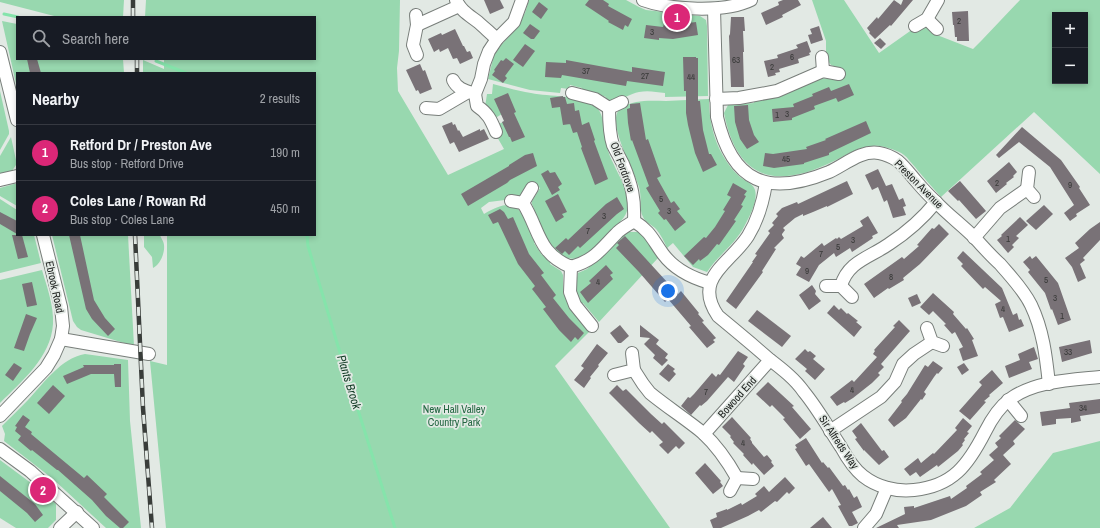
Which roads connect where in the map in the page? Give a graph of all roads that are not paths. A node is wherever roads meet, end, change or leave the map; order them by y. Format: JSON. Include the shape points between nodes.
{"nodes":[{"id":1,"x":522,"y":0,"type":"edge"},
{"id":2,"x":644,"y":0,"type":"edge"},
{"id":3,"x":751,"y":0,"type":"edge"},
{"id":4,"x":938,"y":0,"type":"edge"},
{"id":5,"x":457,"y":3,"type":"edge"},
{"id":6,"x":714,"y":9,"type":"junction"},
{"id":7,"x":927,"y":19,"type":"junction"},
{"id":8,"x":915,"y":26,"type":"dead end"},
{"id":9,"x":937,"y":30,"type":"dead end"},
{"id":10,"x":497,"y":40,"type":"junction"},
{"id":11,"x":0,"y":52,"type":"edge"},
{"id":12,"x":417,"y":55,"type":"dead end"},
{"id":13,"x":822,"y":57,"type":"dead end"},
{"id":14,"x":823,"y":71,"type":"junction"},
{"id":15,"x":839,"y":74,"type":"dead end"},
{"id":16,"x":453,"y":80,"type":"dead end"},
{"id":17,"x":572,"y":93,"type":"dead end"},
{"id":18,"x":471,"y":96,"type":"junction"},
{"id":19,"x":716,"y":99,"type":"junction"},
{"id":20,"x":622,"y":102,"type":"dead end"},
{"id":21,"x":426,"y":108,"type":"dead end"},
{"id":22,"x":609,"y":108,"type":"junction"},
{"id":23,"x":16,"y":116,"type":"edge"},
{"id":24,"x":496,"y":132,"type":"dead end"},
{"id":25,"x":1028,"y":172,"type":"dead end"},
{"id":26,"x":16,"y":176,"type":"edge"},
{"id":27,"x":0,"y":180,"type":"edge"},
{"id":28,"x":766,"y":183,"type":"junction"},
{"id":29,"x":532,"y":188,"type":"dead end"},
{"id":30,"x":936,"y":202,"type":"junction"},
{"id":31,"x":634,"y":221,"type":"junction"},
{"id":32,"x":43,"y":236,"type":"edge"},
{"id":33,"x":974,"y":238,"type":"junction"},
{"id":34,"x":571,"y":267,"type":"junction"},
{"id":35,"x":710,"y":283,"type":"junction"},
{"id":36,"x":826,"y":286,"type":"dead end"},
{"id":37,"x":841,"y":286,"type":"junction"},
{"id":38,"x":852,"y":297,"type":"dead end"},
{"id":39,"x":592,"y":326,"type":"dead end"},
{"id":40,"x":927,"y":328,"type":"dead end"},
{"id":41,"x":61,"y":339,"type":"junction"},
{"id":42,"x":632,"y":353,"type":"dead end"},
{"id":43,"x":149,"y":354,"type":"dead end"},
{"id":44,"x":770,"y":360,"type":"junction"},
{"id":45,"x":634,"y":370,"type":"junction"},
{"id":46,"x":614,"y":375,"type":"dead end"},
{"id":47,"x":1100,"y":377,"type":"edge"},
{"id":48,"x":1049,"y":384,"type":"junction"},
{"id":49,"x":1008,"y":400,"type":"junction"},
{"id":50,"x":0,"y":416,"type":"edge"},
{"id":51,"x":1021,"y":416,"type":"dead end"},
{"id":52,"x":830,"y":431,"type":"junction"},
{"id":53,"x":704,"y":434,"type":"junction"},
{"id":54,"x":0,"y":449,"type":"edge"},
{"id":55,"x":737,"y":478,"type":"junction"},
{"id":56,"x":753,"y":479,"type":"dead end"},
{"id":57,"x":887,"y":488,"type":"junction"},
{"id":58,"x":730,"y":491,"type":"dead end"},
{"id":59,"x":76,"y":512,"type":"junction"},
{"id":60,"x":60,"y":528,"type":"edge"},
{"id":61,"x":93,"y":528,"type":"edge"},
{"id":62,"x":864,"y":528,"type":"edge"}],
"edges":[{"from":1,"to":10,"type":"street","via":[[514,22]]},
{"from":2,"to":6,"type":"street","via":[[672,6]]},
{"from":3,"to":6,"type":"street"},
{"from":4,"to":7,"type":"street"},
{"from":5,"to":10,"type":"street"},
{"from":5,"to":12,"type":"street","via":[[443,13],[417,20],[413,45]]},
{"from":6,"to":19,"type":"street","name":"Preston Avenue"},
{"from":7,"to":8,"type":"street"},
{"from":7,"to":9,"type":"street"},
{"from":10,"to":18,"type":"street","via":[[489,51],[481,79]]},
{"from":11,"to":23,"type":"street"},
{"from":13,"to":14,"type":"street"},
{"from":14,"to":15,"type":"street"},
{"from":14,"to":19,"type":"street","via":[[777,91]]},
{"from":16,"to":18,"type":"street","via":[[455,86]]},
{"from":17,"to":22,"type":"street","via":[[595,99]]},
{"from":18,"to":21,"type":"street","via":[[439,109]]},
{"from":18,"to":24,"type":"street","via":[[490,117]]},
{"from":19,"to":28,"type":"street","name":"Preston Avenue","via":[[721,135],[733,158],[740,168]]},
{"from":20,"to":22,"type":"street"},
{"from":22,"to":31,"type":"street","name":"Old Fordrove","via":[[613,144],[626,171],[635,203]]},
{"from":25,"to":33,"type":"street","via":[[1031,193],[1000,208]]},
{"from":26,"to":27,"type":"street"},
{"from":28,"to":30,"type":"street","name":"Preston Avenue","via":[[799,182],[829,172],[862,155],[878,153],[898,161]]},
{"from":28,"to":35,"type":"street","via":[[762,206],[749,234],[718,269]]},
{"from":29,"to":34,"type":"street","via":[[517,202],[532,217],[536,231],[548,253],[554,259]]},
{"from":30,"to":33,"type":"street","name":"Preston Avenue"},
{"from":30,"to":37,"type":"street","via":[[905,233],[862,259],[844,277]]},
{"from":31,"to":34,"type":"street","via":[[617,233],[593,257]]},
{"from":31,"to":35,"type":"street","via":[[652,236],[675,267]]},
{"from":32,"to":41,"type":"street","name":"Ebrook Road","via":[[61,307]]},
{"from":33,"to":48,"type":"street","name":"Preston Avenue","via":[[1017,284],[1031,304],[1045,350]]},
{"from":34,"to":39,"type":"street","via":[[570,292],[575,305]]},
{"from":35,"to":44,"type":"street","name":"Sir Alfreds Way","via":[[712,306],[718,316]]},
{"from":36,"to":37,"type":"street"},
{"from":37,"to":38,"type":"street"},
{"from":40,"to":52,"type":"street","via":[[938,344],[914,354],[903,364],[895,382],[881,397]]},
{"from":41,"to":43,"type":"street"},
{"from":41,"to":50,"type":"street","name":"Ebrook Road","via":[[46,368]]},
{"from":42,"to":45,"type":"street"},
{"from":44,"to":52,"type":"street","name":"Sir Alfreds Way","via":[[798,384]]},
{"from":44,"to":53,"type":"street","name":"Bowood End"},
{"from":45,"to":46,"type":"street"},
{"from":45,"to":53,"type":"street","via":[[650,392]]},
{"from":47,"to":48,"type":"street","name":"Sir Alfreds Way"},
{"from":48,"to":49,"type":"street","name":"Sir Alfreds Way","via":[[1036,386]]},
{"from":49,"to":51,"type":"street"},
{"from":49,"to":57,"type":"street","name":"Sir Alfreds Way","via":[[998,410],[962,469],[937,485],[924,489]]},
{"from":52,"to":57,"type":"street","name":"Sir Alfreds Way","via":[[854,467],[875,484]]},
{"from":53,"to":55,"type":"street"},
{"from":54,"to":59,"type":"street","via":[[30,471]]},
{"from":55,"to":56,"type":"street"},
{"from":55,"to":58,"type":"street"},
{"from":57,"to":62,"type":"street","via":[[876,514]]},
{"from":59,"to":60,"type":"street"},
{"from":59,"to":61,"type":"street"}]}
